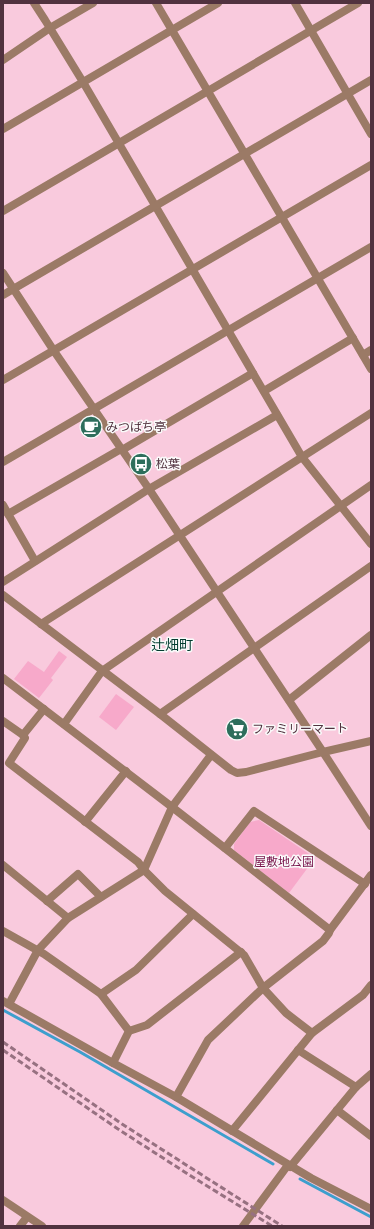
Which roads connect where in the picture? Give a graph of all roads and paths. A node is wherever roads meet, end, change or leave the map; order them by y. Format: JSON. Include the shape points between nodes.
{"nodes":[{"id":1,"x":34,"y":3,"type":"edge"},
{"id":2,"x":93,"y":3,"type":"edge"},
{"id":3,"x":156,"y":3,"type":"edge"},
{"id":4,"x":218,"y":3,"type":"edge"},
{"id":5,"x":295,"y":3,"type":"edge"},
{"id":6,"x":358,"y":3,"type":"edge"},
{"id":7,"x":50,"y":28,"type":"junction"},
{"id":8,"x":173,"y":30,"type":"junction"},
{"id":9,"x":312,"y":30,"type":"junction"},
{"id":10,"x":3,"y":60,"type":"edge"},
{"id":11,"x":371,"y":80,"type":"edge"},
{"id":12,"x":83,"y":82,"type":"junction"},
{"id":13,"x":208,"y":90,"type":"junction"},
{"id":14,"x":347,"y":94,"type":"junction"},
{"id":15,"x":3,"y":129,"type":"edge"},
{"id":16,"x":371,"y":134,"type":"edge"},
{"id":17,"x":118,"y":143,"type":"junction"},
{"id":18,"x":245,"y":154,"type":"junction"},
{"id":19,"x":371,"y":165,"type":"edge"},
{"id":20,"x":155,"y":206,"type":"junction"},
{"id":21,"x":3,"y":211,"type":"edge"},
{"id":22,"x":282,"y":217,"type":"junction"},
{"id":23,"x":371,"y":246,"type":"edge"},
{"id":24,"x":192,"y":270,"type":"junction"},
{"id":25,"x":3,"y":273,"type":"edge"},
{"id":26,"x":318,"y":277,"type":"junction"},
{"id":27,"x":14,"y":289,"type":"junction"},
{"id":28,"x":3,"y":295,"type":"edge"},
{"id":29,"x":228,"y":330,"type":"junction"},
{"id":30,"x":353,"y":338,"type":"junction"},
{"id":31,"x":371,"y":350,"type":"edge"},
{"id":32,"x":54,"y":351,"type":"junction"},
{"id":33,"x":363,"y":355,"type":"junction"},
{"id":34,"x":371,"y":369,"type":"edge"},
{"id":35,"x":253,"y":373,"type":"junction"},
{"id":36,"x":3,"y":380,"type":"edge"},
{"id":37,"x":264,"y":391,"type":"junction"},
{"id":38,"x":93,"y":409,"type":"junction"},
{"id":39,"x":371,"y":413,"type":"edge"},
{"id":40,"x":277,"y":415,"type":"junction"},
{"id":41,"x":121,"y":449,"type":"junction"},
{"id":42,"x":302,"y":457,"type":"junction"},
{"id":43,"x":3,"y":462,"type":"edge"},
{"id":44,"x":371,"y":485,"type":"edge"},
{"id":45,"x":149,"y":489,"type":"junction"},
{"id":46,"x":3,"y":505,"type":"edge"},
{"id":47,"x":341,"y":506,"type":"junction"},
{"id":48,"x":8,"y":514,"type":"junction"},
{"id":49,"x":179,"y":535,"type":"junction"},
{"id":50,"x":371,"y":544,"type":"edge"},
{"id":51,"x":35,"y":560,"type":"junction"},
{"id":52,"x":371,"y":566,"type":"edge"},
{"id":53,"x":3,"y":582,"type":"edge"},
{"id":54,"x":217,"y":592,"type":"junction"},
{"id":55,"x":3,"y":595,"type":"edge"},
{"id":56,"x":41,"y":624,"type":"junction"},
{"id":57,"x":371,"y":635,"type":"edge"},
{"id":58,"x":254,"y":648,"type":"junction"},
{"id":59,"x":102,"y":671,"type":"junction"},
{"id":60,"x":3,"y":678,"type":"edge"},
{"id":61,"x":289,"y":700,"type":"junction"},
{"id":62,"x":44,"y":709,"type":"junction"},
{"id":63,"x":160,"y":714,"type":"junction"},
{"id":64,"x":3,"y":721,"type":"edge"},
{"id":65,"x":64,"y":724,"type":"junction"},
{"id":66,"x":23,"y":735,"type":"junction"},
{"id":67,"x":371,"y":741,"type":"edge"},
{"id":68,"x":323,"y":752,"type":"junction"},
{"id":69,"x":211,"y":755,"type":"junction"},
{"id":70,"x":126,"y":771,"type":"junction"},
{"id":71,"x":172,"y":807,"type":"junction"},
{"id":72,"x":86,"y":822,"type":"junction"},
{"id":73,"x":371,"y":826,"type":"edge"},
{"id":74,"x":225,"y":848,"type":"junction"},
{"id":75,"x":3,"y":865,"type":"edge"},
{"id":76,"x":144,"y":870,"type":"junction"},
{"id":77,"x":371,"y":875,"type":"edge"},
{"id":78,"x":364,"y":884,"type":"junction"},
{"id":79,"x":101,"y":897,"type":"junction"},
{"id":80,"x":48,"y":900,"type":"junction"},
{"id":81,"x":193,"y":914,"type":"junction"},
{"id":82,"x":68,"y":918,"type":"junction"},
{"id":83,"x":330,"y":930,"type":"junction"},
{"id":84,"x":3,"y":931,"type":"edge"},
{"id":85,"x":38,"y":950,"type":"junction"},
{"id":86,"x":241,"y":952,"type":"junction"},
{"id":87,"x":371,"y":985,"type":"edge"},
{"id":88,"x":263,"y":988,"type":"junction"},
{"id":89,"x":101,"y":994,"type":"junction"},
{"id":90,"x":6,"y":1003,"type":"edge"},
{"id":91,"x":129,"y":1031,"type":"junction"},
{"id":92,"x":312,"y":1033,"type":"junction"},
{"id":93,"x":298,"y":1050,"type":"junction"},
{"id":94,"x":112,"y":1063,"type":"junction"},
{"id":95,"x":371,"y":1074,"type":"edge"},
{"id":96,"x":356,"y":1087,"type":"junction"},
{"id":97,"x":176,"y":1097,"type":"junction"},
{"id":98,"x":337,"y":1110,"type":"junction"},
{"id":99,"x":232,"y":1131,"type":"junction"},
{"id":100,"x":371,"y":1136,"type":"edge"},
{"id":101,"x":289,"y":1166,"type":"junction"},
{"id":102,"x":3,"y":1200,"type":"edge"},
{"id":103,"x":371,"y":1209,"type":"edge"},
{"id":104,"x":27,"y":1217,"type":"junction"},
{"id":105,"x":20,"y":1226,"type":"edge"},
{"id":106,"x":42,"y":1226,"type":"edge"},
{"id":107,"x":243,"y":1226,"type":"edge"}],
"edges":[{"from":1,"to":7,"type":"street"},
{"from":2,"to":7,"type":"street"},
{"from":3,"to":8,"type":"street"},
{"from":4,"to":8,"type":"street"},
{"from":5,"to":9,"type":"street"},
{"from":6,"to":9,"type":"street"},
{"from":7,"to":10,"type":"street"},
{"from":7,"to":12,"type":"street"},
{"from":8,"to":12,"type":"street"},
{"from":8,"to":13,"type":"street"},
{"from":9,"to":13,"type":"street"},
{"from":9,"to":14,"type":"street"},
{"from":11,"to":14,"type":"street"},
{"from":12,"to":15,"type":"street"},
{"from":12,"to":17,"type":"street"},
{"from":13,"to":17,"type":"street"},
{"from":13,"to":18,"type":"street"},
{"from":14,"to":16,"type":"street"},
{"from":14,"to":18,"type":"street"},
{"from":17,"to":20,"type":"street"},
{"from":17,"to":21,"type":"street"},
{"from":18,"to":20,"type":"street"},
{"from":18,"to":22,"type":"street"},
{"from":19,"to":22,"type":"street"},
{"from":20,"to":24,"type":"street"},
{"from":20,"to":27,"type":"street"},
{"from":22,"to":24,"type":"street"},
{"from":22,"to":26,"type":"street"},
{"from":23,"to":26,"type":"street"},
{"from":24,"to":29,"type":"street"},
{"from":24,"to":32,"type":"street"},
{"from":25,"to":27,"type":"street"},
{"from":26,"to":29,"type":"street"},
{"from":26,"to":30,"type":"street"},
{"from":27,"to":28,"type":"street"},
{"from":27,"to":32,"type":"street"},
{"from":29,"to":35,"type":"street"},
{"from":29,"to":38,"type":"street"},
{"from":30,"to":33,"type":"street"},
{"from":30,"to":37,"type":"street"},
{"from":31,"to":33,"type":"street"},
{"from":32,"to":36,"type":"street"},
{"from":32,"to":38,"type":"street"},
{"from":33,"to":34,"type":"street"},
{"from":35,"to":37,"type":"street"},
{"from":35,"to":41,"type":"street"},
{"from":37,"to":40,"type":"street"},
{"from":38,"to":41,"type":"street"},
{"from":38,"to":43,"type":"street"},
{"from":39,"to":42,"type":"street"},
{"from":40,"to":42,"type":"street"},
{"from":40,"to":45,"type":"street"},
{"from":41,"to":45,"type":"street"},
{"from":41,"to":48,"type":"street"},
{"from":42,"to":47,"type":"street"},
{"from":42,"to":49,"type":"street"},
{"from":44,"to":47,"type":"street"},
{"from":45,"to":49,"type":"street"},
{"from":45,"to":51,"type":"street"},
{"from":46,"to":48,"type":"street"},
{"from":47,"to":50,"type":"street"},
{"from":47,"to":54,"type":"street"},
{"from":48,"to":51,"type":"street"},
{"from":49,"to":54,"type":"street"},
{"from":49,"to":56,"type":"street"},
{"from":51,"to":53,"type":"street"},
{"from":52,"to":58,"type":"street"},
{"from":54,"to":58,"type":"street"},
{"from":54,"to":59,"type":"street"},
{"from":55,"to":56,"type":"street"},
{"from":56,"to":59,"type":"street"},
{"from":57,"to":61,"type":"street"},
{"from":58,"to":61,"type":"street"},
{"from":58,"to":63,"type":"street"},
{"from":59,"to":63,"type":"street"},
{"from":59,"to":65,"type":"street"},
{"from":60,"to":62,"type":"street"},
{"from":61,"to":68,"type":"street"},
{"from":62,"to":65,"type":"street"},
{"from":62,"to":66,"type":"street"},
{"from":63,"to":69,"type":"street"},
{"from":64,"to":66,"type":"street"},
{"from":65,"to":70,"type":"street"},
{"from":66,"to":72,"type":"street","via":[[25,738],[9,763]]},
{"from":67,"to":68,"type":"street"},
{"from":68,"to":69,"type":"street","via":[[237,773]]},
{"from":68,"to":73,"type":"street"},
{"from":69,"to":71,"type":"street"},
{"from":70,"to":71,"type":"street"},
{"from":70,"to":72,"type":"street"},
{"from":71,"to":74,"type":"street"},
{"from":71,"to":76,"type":"street"},
{"from":72,"to":76,"type":"street","via":[[138,862]]},
{"from":74,"to":78,"type":"street","via":[[254,811]]},
{"from":74,"to":83,"type":"street"},
{"from":75,"to":80,"type":"street"},
{"from":76,"to":79,"type":"street"},
{"from":76,"to":81,"type":"street"},
{"from":77,"to":78,"type":"street"},
{"from":78,"to":83,"type":"street"},
{"from":79,"to":80,"type":"street","via":[[78,874]]},
{"from":79,"to":82,"type":"street"},
{"from":80,"to":82,"type":"street"},
{"from":81,"to":86,"type":"street"},
{"from":81,"to":89,"type":"street","via":[[136,970]]},
{"from":82,"to":85,"type":"street"},
{"from":83,"to":88,"type":"street","via":[[324,941]]},
{"from":84,"to":85,"type":"street"},
{"from":85,"to":89,"type":"street"},
{"from":85,"to":90,"type":"street"},
{"from":86,"to":88,"type":"street"},
{"from":86,"to":91,"type":"street","via":[[147,1025]]},
{"from":87,"to":92,"type":"street","via":[[363,995]]},
{"from":88,"to":92,"type":"street","via":[[286,1012]]},
{"from":88,"to":97,"type":"street","via":[[208,1040]]},
{"from":89,"to":91,"type":"street"},
{"from":90,"to":94,"type":"street"},
{"from":91,"to":94,"type":"street"},
{"from":92,"to":93,"type":"street"},
{"from":93,"to":96,"type":"street"},
{"from":93,"to":99,"type":"street"},
{"from":94,"to":97,"type":"street"},
{"from":95,"to":96,"type":"street"},
{"from":96,"to":98,"type":"street"},
{"from":97,"to":99,"type":"street"},
{"from":98,"to":100,"type":"street"},
{"from":98,"to":101,"type":"street"},
{"from":99,"to":101,"type":"street"},
{"from":101,"to":103,"type":"street"},
{"from":101,"to":107,"type":"street"},
{"from":102,"to":104,"type":"street"},
{"from":104,"to":105,"type":"street"},
{"from":104,"to":106,"type":"street"}]}
